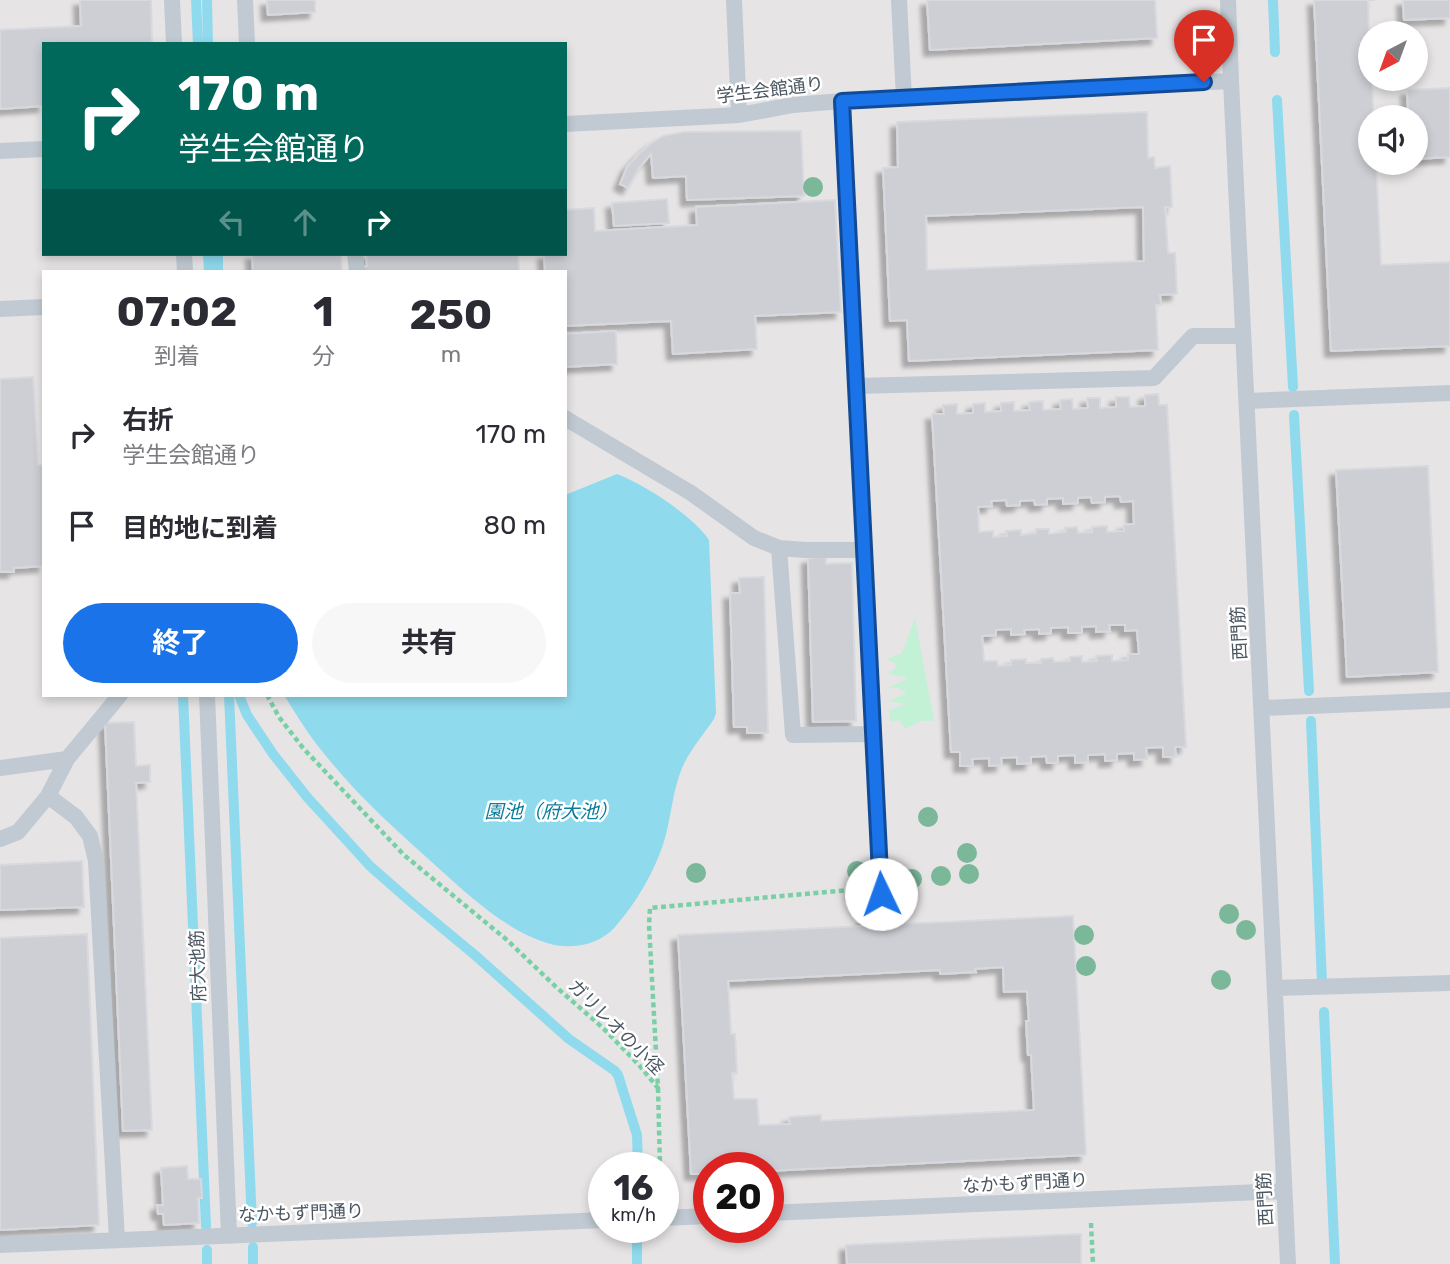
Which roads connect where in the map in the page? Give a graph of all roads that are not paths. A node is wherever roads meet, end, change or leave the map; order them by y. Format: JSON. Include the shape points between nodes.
{"nodes":[{"id":1,"x":172,"y":0,"type":"edge"},
{"id":2,"x":245,"y":0,"type":"edge"},
{"id":3,"x":734,"y":0,"type":"edge"},
{"id":4,"x":900,"y":0,"type":"edge"},
{"id":5,"x":1228,"y":0,"type":"edge"},
{"id":6,"x":174,"y":42,"type":"edge"},
{"id":7,"x":247,"y":42,"type":"edge"},
{"id":8,"x":1231,"y":81,"type":"junction"},
{"id":9,"x":904,"y":98,"type":"junction"},
{"id":10,"x":842,"y":101,"type":"junction"},
{"id":11,"x":739,"y":115,"type":"junction"},
{"id":12,"x":567,"y":124,"type":"edge"},
{"id":13,"x":42,"y":149,"type":"edge"},
{"id":14,"x":0,"y":151,"type":"edge"},
{"id":15,"x":42,"y":307,"type":"edge"},
{"id":16,"x":0,"y":309,"type":"edge"},
{"id":17,"x":1243,"y":336,"type":"junction"},
{"id":18,"x":856,"y":386,"type":"junction"},
{"id":19,"x":1450,"y":393,"type":"edge"},
{"id":20,"x":1247,"y":401,"type":"junction"},
{"id":21,"x":567,"y":419,"type":"edge"},
{"id":22,"x":779,"y":548,"type":"junction"},
{"id":23,"x":864,"y":550,"type":"junction"},
{"id":24,"x":118,"y":697,"type":"edge"},
{"id":25,"x":206,"y":697,"type":"edge"},
{"id":26,"x":1450,"y":701,"type":"edge"},
{"id":27,"x":1262,"y":708,"type":"junction"},
{"id":28,"x":873,"y":734,"type":"junction"},
{"id":29,"x":67,"y":759,"type":"junction"},
{"id":30,"x":0,"y":768,"type":"edge"},
{"id":31,"x":48,"y":796,"type":"junction"},
{"id":32,"x":0,"y":839,"type":"edge"},
{"id":33,"x":881,"y":890,"type":"road end"},
{"id":34,"x":1450,"y":983,"type":"edge"},
{"id":35,"x":1275,"y":988,"type":"junction"},
{"id":36,"x":1284,"y":1191,"type":"junction"},
{"id":37,"x":784,"y":1212,"type":"edge"},
{"id":38,"x":588,"y":1221,"type":"edge"},
{"id":39,"x":229,"y":1236,"type":"junction"},
{"id":40,"x":117,"y":1240,"type":"junction"},
{"id":41,"x":0,"y":1245,"type":"edge"},
{"id":42,"x":1288,"y":1264,"type":"edge"}],
"edges":[{"from":1,"to":6,"type":"lane"},
{"from":2,"to":7,"type":"lane"},
{"from":3,"to":11,"type":"lane"},
{"from":4,"to":9,"type":"lane"},
{"from":5,"to":8,"type":"lane","name":"西門筋"},
{"from":8,"to":9,"type":"lane","name":"学生会館通り"},
{"from":8,"to":17,"type":"lane","name":"西門筋"},
{"from":9,"to":10,"type":"lane","name":"学生会館通り"},
{"from":10,"to":11,"type":"lane","name":"学生会館通り"},
{"from":10,"to":18,"type":"lane"},
{"from":11,"to":12,"type":"lane","name":"学生会館通り"},
{"from":13,"to":14,"type":"lane"},
{"from":15,"to":16,"type":"lane"},
{"from":17,"to":18,"type":"lane","via":[[1193,336],[1154,378]]},
{"from":17,"to":20,"type":"lane","name":"西門筋"},
{"from":18,"to":23,"type":"lane"},
{"from":19,"to":20,"type":"lane"},
{"from":20,"to":27,"type":"lane","name":"西門筋"},
{"from":21,"to":22,"type":"lane","via":[[691,493],[754,538]]},
{"from":22,"to":23,"type":"lane"},
{"from":22,"to":28,"type":"lane","via":[[793,735]]},
{"from":23,"to":28,"type":"lane"},
{"from":24,"to":29,"type":"lane"},
{"from":25,"to":39,"type":"lane","name":"府大池筋"},
{"from":26,"to":27,"type":"lane"},
{"from":27,"to":35,"type":"lane","name":"西門筋"},
{"from":28,"to":33,"type":"lane"},
{"from":29,"to":30,"type":"lane"},
{"from":29,"to":31,"type":"lane"},
{"from":31,"to":32,"type":"lane","via":[[18,832]]},
{"from":31,"to":40,"type":"lane","via":[[76,817],[90,836],[96,862]]},
{"from":34,"to":35,"type":"lane"},
{"from":35,"to":36,"type":"lane","name":"西門筋"},
{"from":36,"to":37,"type":"lane","name":"なかもず門通り"},
{"from":36,"to":42,"type":"lane","name":"西門筋"},
{"from":38,"to":39,"type":"lane","name":"なかもず門通り"},
{"from":39,"to":40,"type":"lane","name":"なかもず門通り"},
{"from":40,"to":41,"type":"lane","name":"なかもず門通り"}]}
